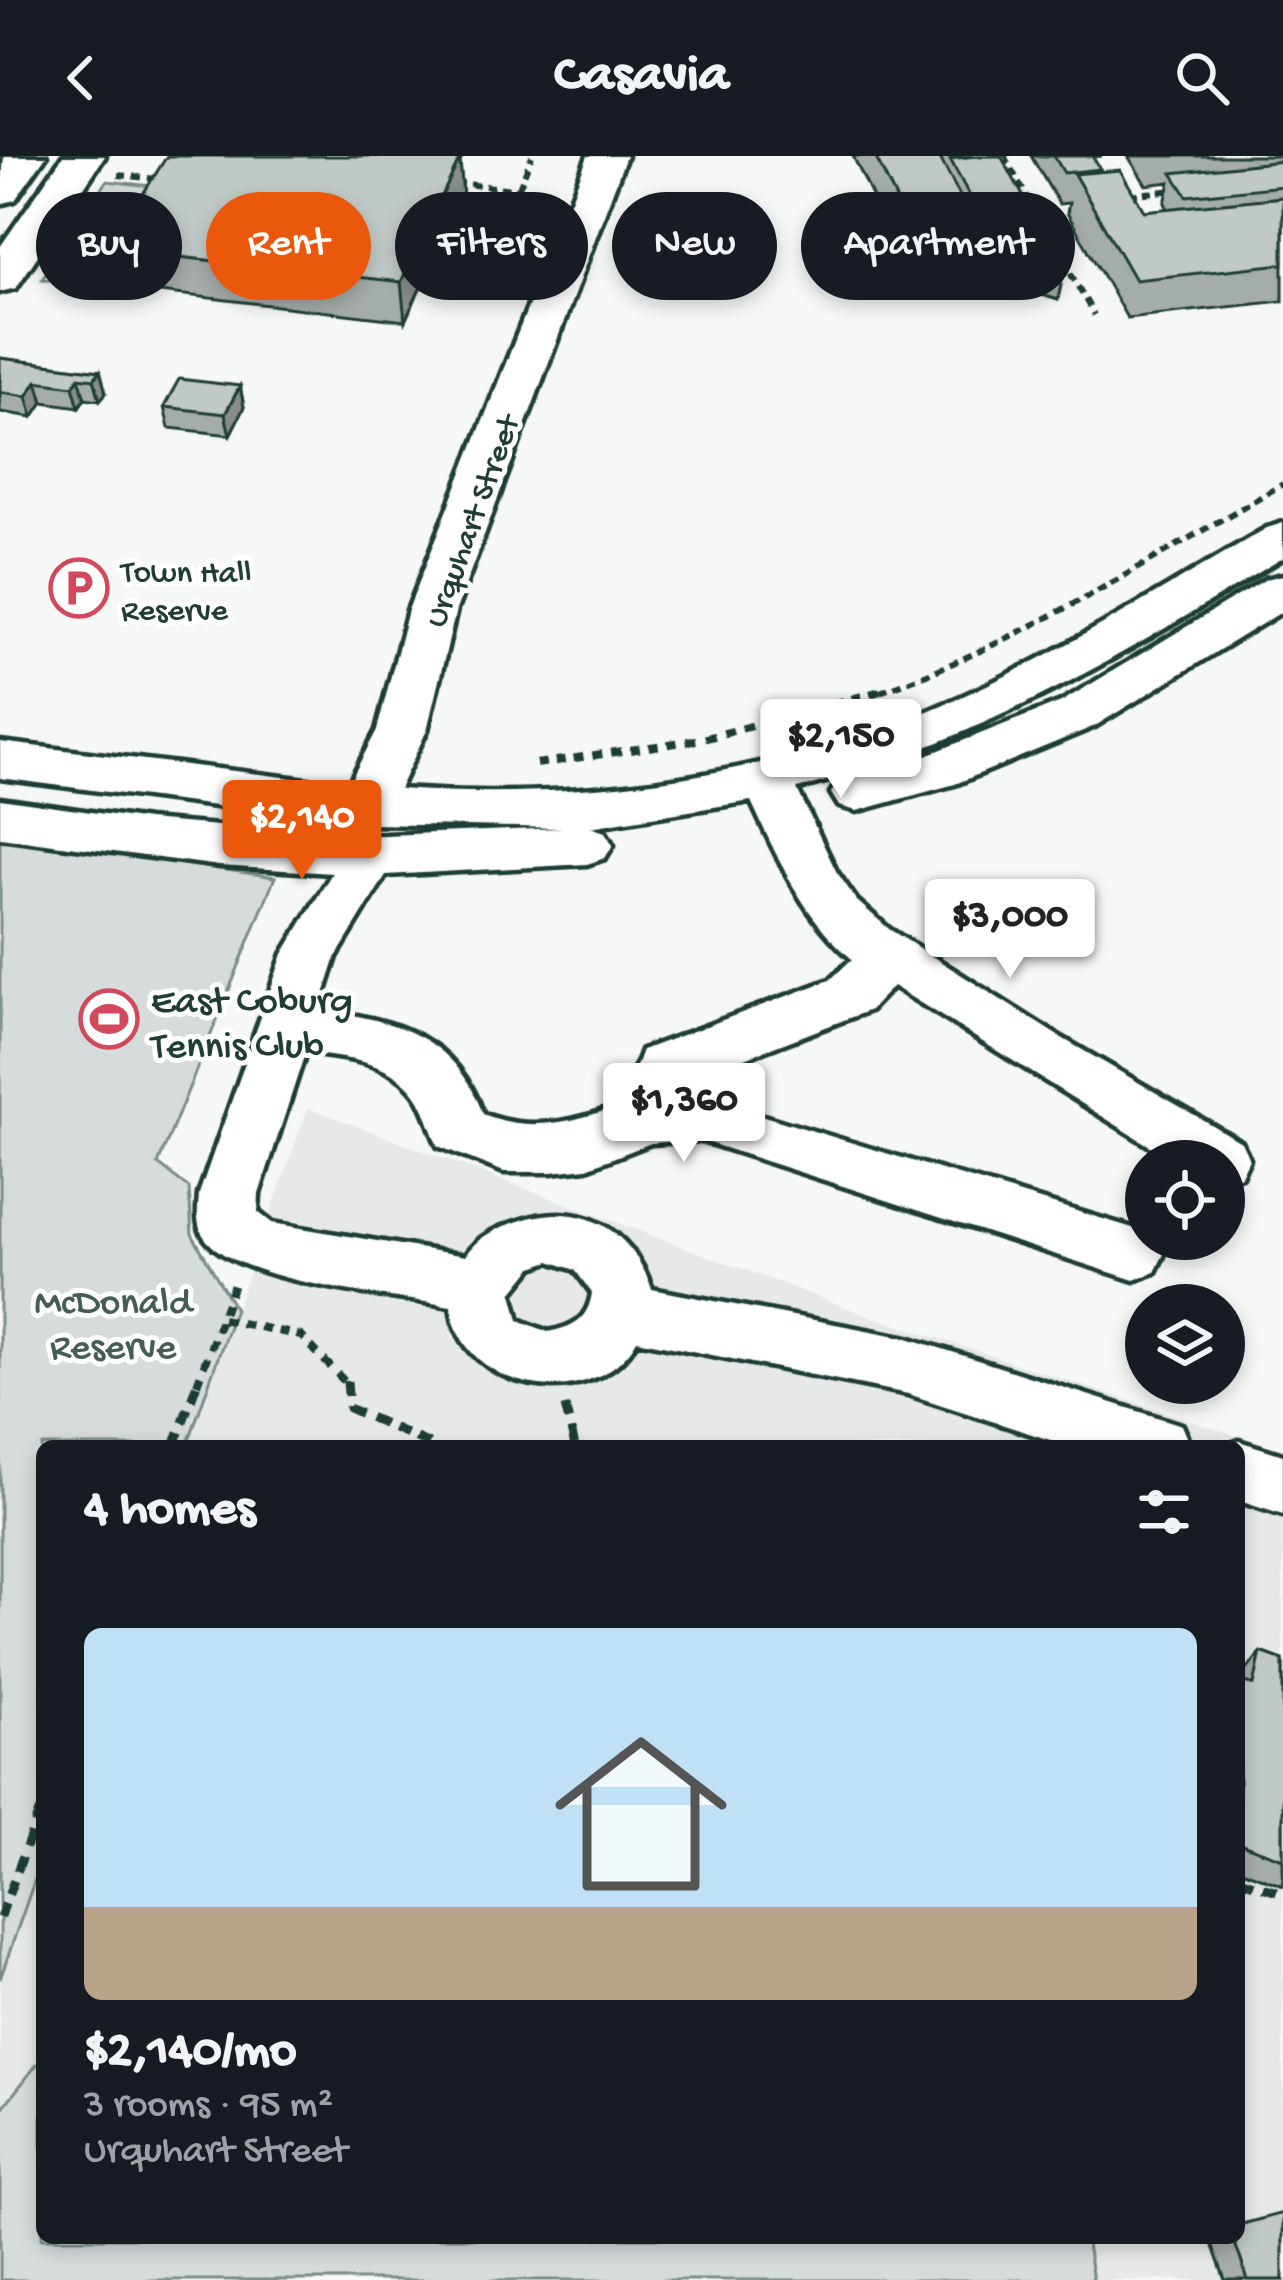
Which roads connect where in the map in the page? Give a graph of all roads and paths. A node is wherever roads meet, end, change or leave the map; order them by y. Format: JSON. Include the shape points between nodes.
{"nodes":[{"id":1,"x":25,"y":156,"type":"edge"},
{"id":2,"x":532,"y":156,"type":"edge"},
{"id":3,"x":1004,"y":156,"type":"edge"},
{"id":4,"x":94,"y":165,"type":"edge"},
{"id":5,"x":599,"y":176,"type":"edge"},
{"id":6,"x":163,"y":180,"type":"edge"},
{"id":7,"x":450,"y":182,"type":"edge"},
{"id":8,"x":1193,"y":188,"type":"edge"},
{"id":9,"x":518,"y":189,"type":"junction"},
{"id":10,"x":0,"y":190,"type":"edge"},
{"id":11,"x":517,"y":192,"type":"edge"},
{"id":12,"x":1135,"y":210,"type":"edge"},
{"id":13,"x":0,"y":279,"type":"edge"},
{"id":14,"x":1094,"y":315,"type":"dead end"},
{"id":15,"x":1283,"y":484,"type":"edge"},
{"id":16,"x":1283,"y":538,"type":"edge"},
{"id":17,"x":1283,"y":590,"type":"edge"},
{"id":18,"x":922,"y":754,"type":"junction"},
{"id":19,"x":0,"y":760,"type":"edge"},
{"id":20,"x":532,"y":765,"type":"dead end"},
{"id":21,"x":570,"y":771,"type":"dead end"},
{"id":22,"x":527,"y":775,"type":"dead end"},
{"id":23,"x":774,"y":795,"type":"junction"},
{"id":24,"x":0,"y":818,"type":"edge"},
{"id":25,"x":367,"y":831,"type":"junction"},
{"id":26,"x":281,"y":853,"type":"junction"},
{"id":27,"x":310,"y":954,"type":"junction"},
{"id":28,"x":888,"y":958,"type":"junction"},
{"id":29,"x":287,"y":1028,"type":"junction"},
{"id":30,"x":670,"y":1119,"type":"junction"},
{"id":31,"x":1189,"y":1140,"type":"edge"},
{"id":32,"x":254,"y":1243,"type":"junction"},
{"id":33,"x":1125,"y":1251,"type":"edge"},
{"id":34,"x":481,"y":1286,"type":"junction"},
{"id":35,"x":621,"y":1310,"type":"junction"},
{"id":36,"x":221,"y":1319,"type":"junction"},
{"id":37,"x":564,"y":1404,"type":"dead end"},
{"id":38,"x":177,"y":1440,"type":"edge"},
{"id":39,"x":421,"y":1440,"type":"edge"},
{"id":40,"x":573,"y":1440,"type":"edge"},
{"id":41,"x":1140,"y":1440,"type":"edge"},
{"id":42,"x":1245,"y":1474,"type":"edge"},
{"id":43,"x":1283,"y":1485,"type":"edge"},
{"id":44,"x":36,"y":1820,"type":"edge"},
{"id":45,"x":1245,"y":1881,"type":"edge"},
{"id":46,"x":1283,"y":1894,"type":"edge"},
{"id":47,"x":0,"y":1918,"type":"edge"}],
"edges":[{"from":1,"to":10,"type":"highway"},
{"from":2,"to":9,"type":"path"},
{"from":3,"to":14,"type":"path"},
{"from":4,"to":6,"type":"path"},
{"from":4,"to":13,"type":"highway"},
{"from":5,"to":9,"type":"path"},
{"from":5,"to":25,"type":"street","name":"Urquhart Street","via":[[432,610]]},
{"from":7,"to":9,"type":"path"},
{"from":8,"to":12,"type":"path","via":[[1125,195]]},
{"from":9,"to":11,"type":"path"},
{"from":15,"to":20,"type":"path","via":[[1036,624],[879,694],[709,740]]},
{"from":16,"to":18,"type":"street"},
{"from":17,"to":18,"type":"street","via":[[1078,714]]},
{"from":18,"to":23,"type":"street"},
{"from":19,"to":25,"type":"street"},
{"from":21,"to":22,"type":"path"},
{"from":23,"to":25,"type":"street","via":[[669,835],[555,849]]},
{"from":23,"to":28,"type":"street","via":[[827,899]]},
{"from":24,"to":26,"type":"street"},
{"from":25,"to":26,"type":"street"},
{"from":25,"to":27,"type":"street","name":"Urquhart Street"},
{"from":26,"to":27,"type":"street","name":"Urquhart Street","via":[[301,898]]},
{"from":27,"to":29,"type":"street","name":"Urquhart Street"},
{"from":28,"to":30,"type":"street","via":[[850,995],[662,1066]]},
{"from":28,"to":31,"type":"street"},
{"from":29,"to":30,"type":"street","via":[[378,1042],[409,1056],[446,1093],[459,1129],[504,1148],[587,1144]]},
{"from":29,"to":32,"type":"street","name":"Urquhart Street","via":[[229,1194],[227,1222]]},
{"from":30,"to":33,"type":"street","via":[[725,1121]]},
{"from":32,"to":34,"type":"street"},
{"from":32,"to":36,"type":"path"},
{"from":34,"to":35,"type":"street","via":[[508,1249],[528,1239],[571,1238],[607,1258]]},
{"from":34,"to":35,"type":"street","via":[[484,1324],[497,1342],[542,1360],[591,1348]]},
{"from":35,"to":41,"type":"street","via":[[908,1366]]},
{"from":36,"to":38,"type":"path"},
{"from":36,"to":39,"type":"path","via":[[301,1336],[347,1380],[350,1408]]},
{"from":37,"to":40,"type":"path"},
{"from":42,"to":43,"type":"street"},
{"from":44,"to":47,"type":"path"},
{"from":45,"to":46,"type":"path"}]}
